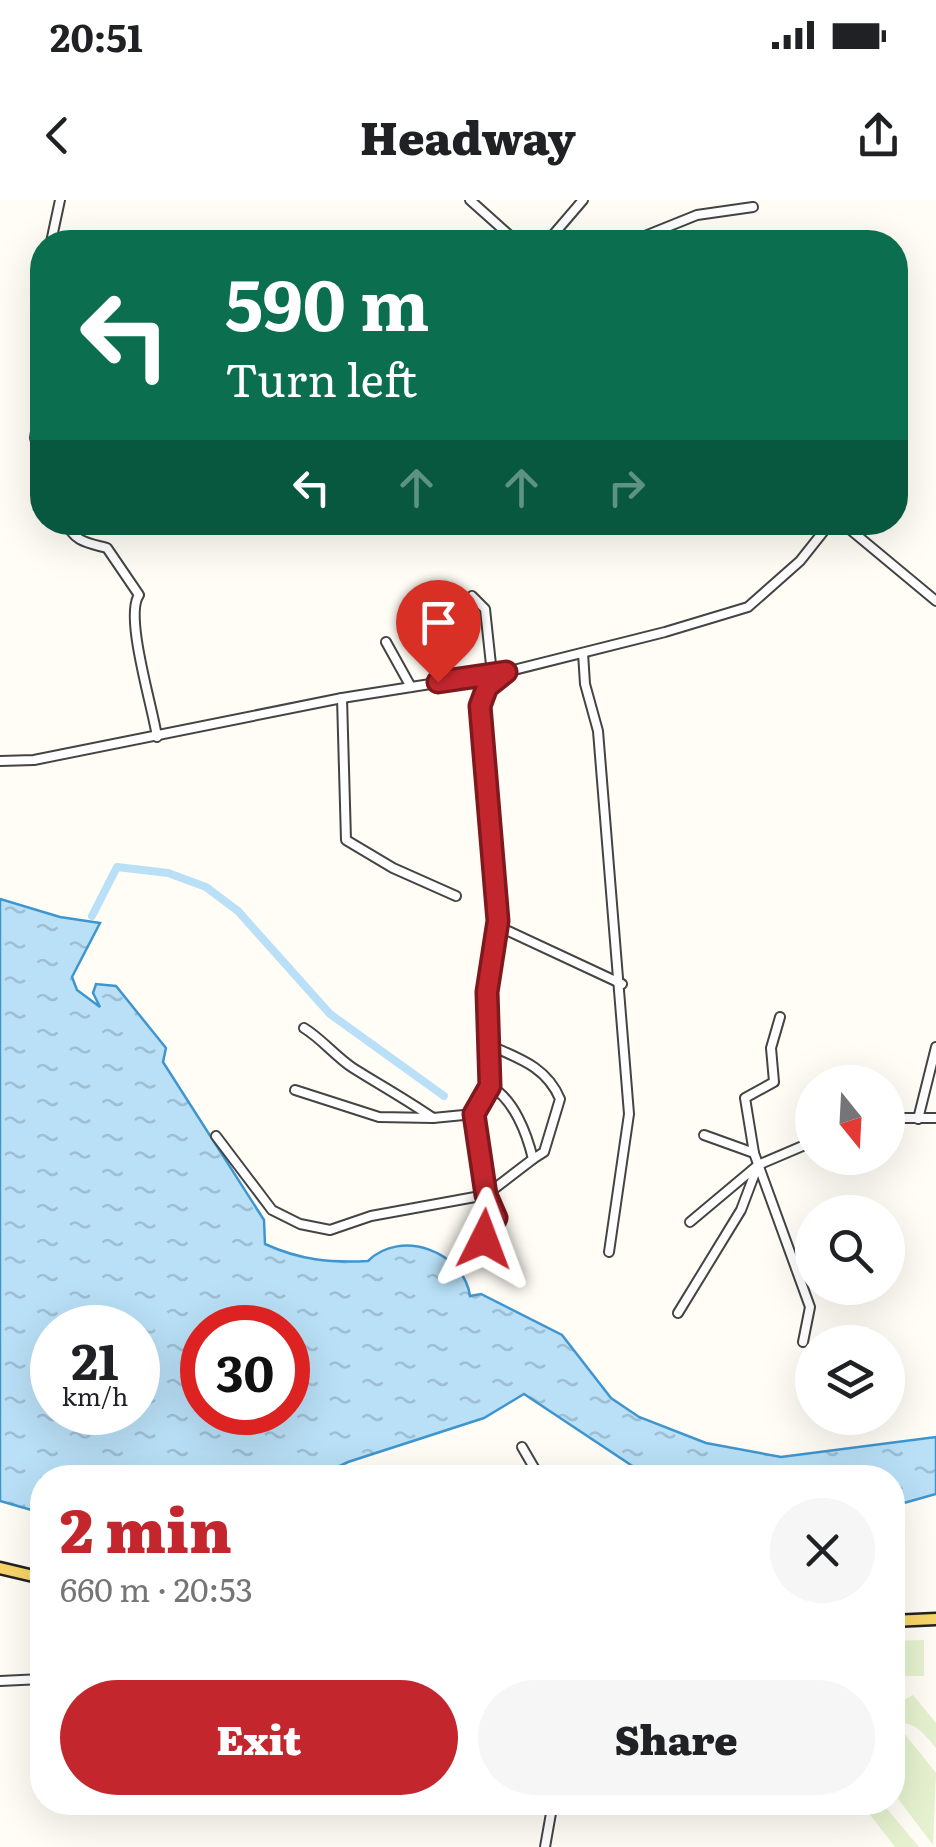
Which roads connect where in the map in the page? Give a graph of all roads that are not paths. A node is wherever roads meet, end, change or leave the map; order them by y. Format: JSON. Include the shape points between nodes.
{"nodes":[{"id":1,"x":60,"y":200,"type":"edge"},
{"id":2,"x":470,"y":200,"type":"edge"},
{"id":3,"x":583,"y":200,"type":"edge"},
{"id":4,"x":753,"y":207,"type":"dead end"},
{"id":5,"x":54,"y":230,"type":"edge"},
{"id":6,"x":504,"y":230,"type":"edge"},
{"id":7,"x":557,"y":230,"type":"edge"},
{"id":8,"x":660,"y":230,"type":"edge"},
{"id":9,"x":77,"y":535,"type":"edge"},
{"id":10,"x":821,"y":535,"type":"edge"},
{"id":11,"x":857,"y":535,"type":"edge"},
{"id":12,"x":472,"y":596,"type":"dead end"},
{"id":13,"x":936,"y":601,"type":"edge"},
{"id":14,"x":386,"y":642,"type":"dead end"},
{"id":15,"x":583,"y":653,"type":"junction"},
{"id":16,"x":506,"y":672,"type":"junction"},
{"id":17,"x":492,"y":674,"type":"junction"},
{"id":18,"x":410,"y":687,"type":"junction"},
{"id":19,"x":342,"y":698,"type":"junction"},
{"id":20,"x":157,"y":736,"type":"junction"},
{"id":21,"x":0,"y":761,"type":"edge"},
{"id":22,"x":456,"y":896,"type":"dead end"},
{"id":23,"x":498,"y":921,"type":"junction"},
{"id":24,"x":622,"y":984,"type":"junction"},
{"id":25,"x":780,"y":1016,"type":"dead end"},
{"id":26,"x":304,"y":1028,"type":"dead end"},
{"id":27,"x":491,"y":1046,"type":"junction"},
{"id":28,"x":936,"y":1047,"type":"edge"},
{"id":29,"x":490,"y":1086,"type":"junction"},
{"id":30,"x":295,"y":1090,"type":"dead end"},
{"id":31,"x":474,"y":1114,"type":"junction"},
{"id":32,"x":433,"y":1118,"type":"junction"},
{"id":33,"x":905,"y":1118,"type":"edge"},
{"id":34,"x":918,"y":1118,"type":"junction"},
{"id":35,"x":936,"y":1118,"type":"edge"},
{"id":36,"x":704,"y":1135,"type":"dead end"},
{"id":37,"x":216,"y":1136,"type":"dead end"},
{"id":38,"x":795,"y":1149,"type":"edge"},
{"id":39,"x":754,"y":1153,"type":"junction"},
{"id":40,"x":532,"y":1159,"type":"junction"},
{"id":41,"x":758,"y":1165,"type":"junction"},
{"id":42,"x":486,"y":1195,"type":"junction"},
{"id":43,"x":690,"y":1222,"type":"dead end"},
{"id":44,"x":484,"y":1239,"type":"dead end"},
{"id":45,"x":609,"y":1252,"type":"dead end"},
{"id":46,"x":678,"y":1313,"type":"dead end"},
{"id":47,"x":806,"y":1325,"type":"edge"},
{"id":48,"x":522,"y":1447,"type":"dead end"},
{"id":49,"x":532,"y":1465,"type":"edge"},
{"id":50,"x":0,"y":1568,"type":"edge"},
{"id":51,"x":30,"y":1575,"type":"edge"},
{"id":52,"x":936,"y":1619,"type":"edge"},
{"id":53,"x":905,"y":1620,"type":"edge"},
{"id":54,"x":30,"y":1680,"type":"edge"},
{"id":55,"x":0,"y":1681,"type":"edge"},
{"id":56,"x":551,"y":1815,"type":"edge"},
{"id":57,"x":545,"y":1847,"type":"edge"}],
"edges":[{"from":1,"to":5,"type":"street"},
{"from":2,"to":6,"type":"street"},
{"from":3,"to":7,"type":"street"},
{"from":4,"to":8,"type":"street","via":[[697,215]]},
{"from":9,"to":20,"type":"street","via":[[107,548],[139,596],[136,640]]},
{"from":10,"to":15,"type":"street","via":[[748,607]]},
{"from":11,"to":13,"type":"street"},
{"from":12,"to":17,"type":"street","via":[[485,609]]},
{"from":14,"to":18,"type":"street"},
{"from":15,"to":16,"type":"street"},
{"from":15,"to":24,"type":"street","via":[[598,731]]},
{"from":16,"to":17,"type":"street"},
{"from":16,"to":23,"type":"street","via":[[487,687],[480,706]]},
{"from":17,"to":18,"type":"street"},
{"from":18,"to":19,"type":"street"},
{"from":19,"to":20,"type":"street"},
{"from":19,"to":22,"type":"street","via":[[346,840]]},
{"from":20,"to":21,"type":"street"},
{"from":23,"to":24,"type":"street"},
{"from":23,"to":27,"type":"street","via":[[487,992]]},
{"from":24,"to":45,"type":"street","via":[[630,1114]]},
{"from":25,"to":39,"type":"street","via":[[772,1048],[774,1082],[745,1098]]},
{"from":26,"to":32,"type":"street","via":[[350,1067]]},
{"from":27,"to":29,"type":"street"},
{"from":27,"to":40,"type":"street","via":[[534,1065],[560,1099],[544,1152]]},
{"from":28,"to":34,"type":"street"},
{"from":29,"to":31,"type":"street"},
{"from":29,"to":40,"type":"street","via":[[510,1106]]},
{"from":30,"to":32,"type":"street","via":[[379,1116]]},
{"from":31,"to":32,"type":"street"},
{"from":31,"to":42,"type":"street"},
{"from":33,"to":34,"type":"street"},
{"from":34,"to":35,"type":"street"},
{"from":36,"to":39,"type":"street"},
{"from":37,"to":42,"type":"street","via":[[272,1210],[300,1224],[340,1230],[370,1216]]},
{"from":38,"to":41,"type":"street"},
{"from":39,"to":41,"type":"street"},
{"from":40,"to":42,"type":"street"},
{"from":41,"to":43,"type":"street"},
{"from":41,"to":46,"type":"street","via":[[741,1210]]},
{"from":41,"to":47,"type":"street","via":[[810,1307]]},
{"from":42,"to":44,"type":"street","via":[[496,1218]]},
{"from":48,"to":49,"type":"street"},
{"from":50,"to":51,"type":"main road"},
{"from":52,"to":53,"type":"main road"},
{"from":54,"to":55,"type":"street"},
{"from":56,"to":57,"type":"street"}]}
